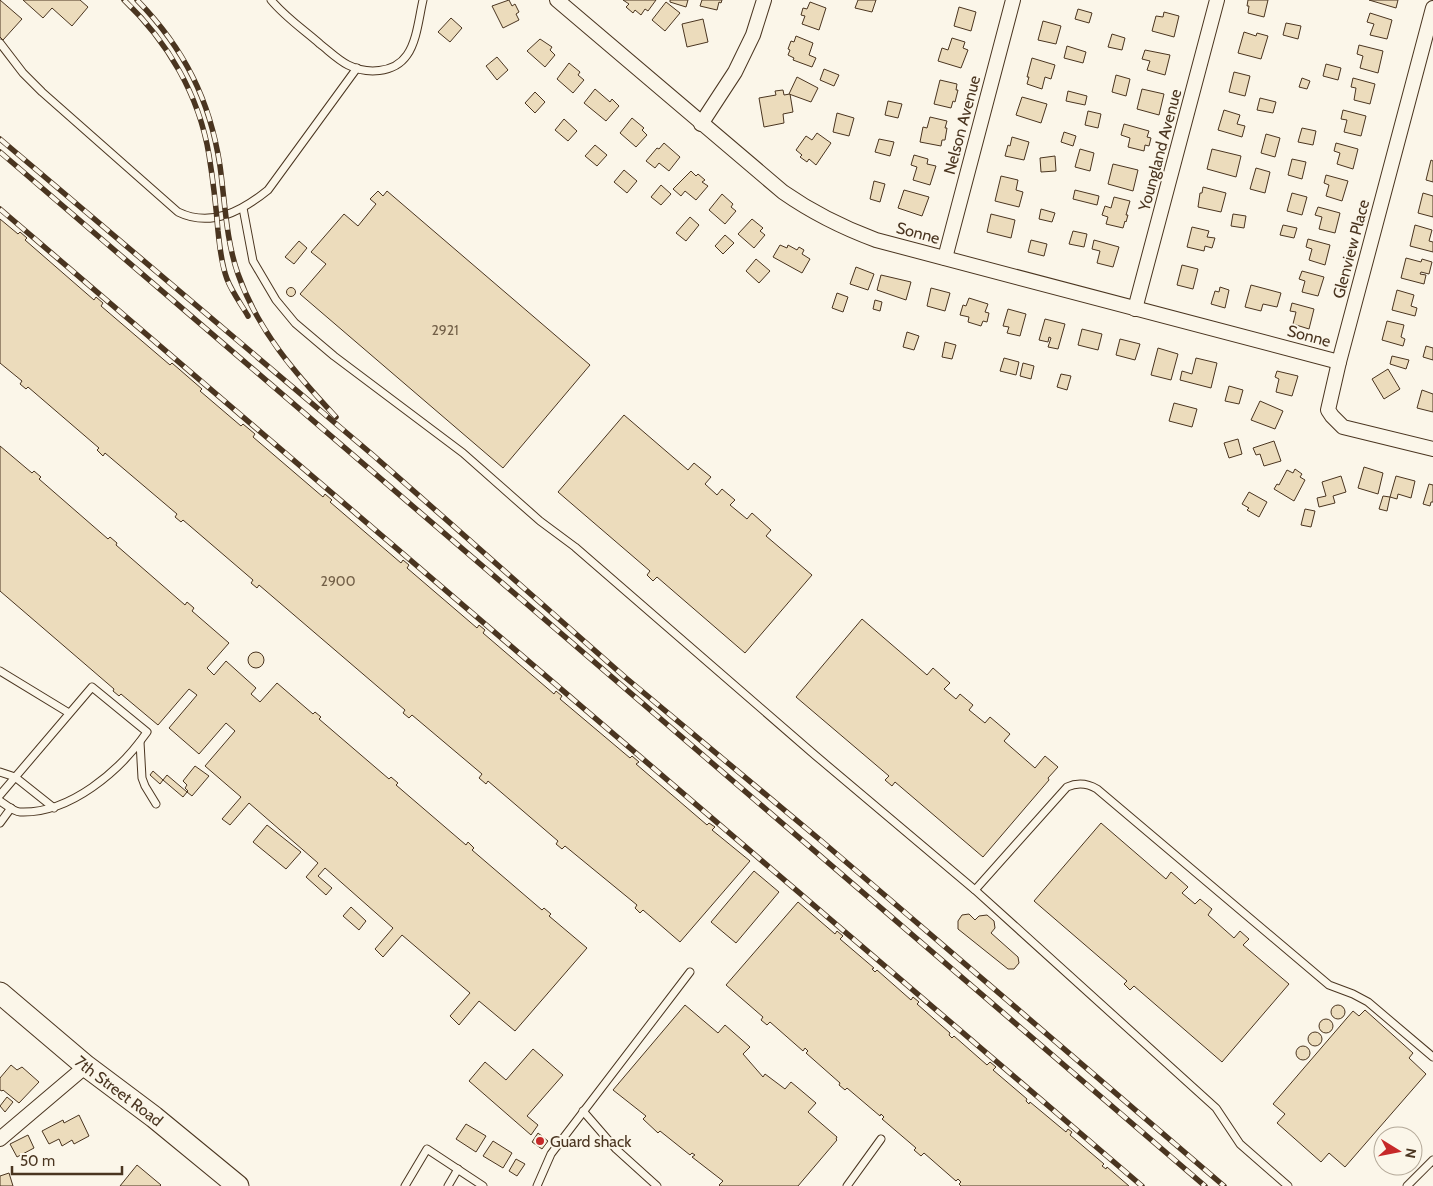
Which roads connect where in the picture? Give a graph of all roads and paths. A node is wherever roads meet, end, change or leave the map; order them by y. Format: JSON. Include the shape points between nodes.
{"nodes":[{"id":1,"x":271,"y":0,"type":"edge"},
{"id":2,"x":423,"y":0,"type":"edge"},
{"id":3,"x":557,"y":0,"type":"edge"},
{"id":4,"x":764,"y":0,"type":"edge"},
{"id":5,"x":1014,"y":0,"type":"edge"},
{"id":6,"x":1217,"y":0,"type":"edge"},
{"id":7,"x":1433,"y":8,"type":"edge"},
{"id":8,"x":0,"y":43,"type":"edge"},
{"id":9,"x":358,"y":68,"type":"junction"},
{"id":10,"x":701,"y":124,"type":"junction"},
{"id":11,"x":242,"y":208,"type":"junction"},
{"id":12,"x":945,"y":258,"type":"junction"},
{"id":13,"x":1135,"y":309,"type":"junction"},
{"id":14,"x":1339,"y":362,"type":"junction"},
{"id":15,"x":1433,"y":449,"type":"edge"},
{"id":16,"x":0,"y":670,"type":"edge"},
{"id":17,"x":69,"y":714,"type":"junction"},
{"id":18,"x":140,"y":742,"type":"junction"},
{"id":19,"x":0,"y":772,"type":"edge"},
{"id":20,"x":15,"y":777,"type":"junction"},
{"id":21,"x":0,"y":795,"type":"edge"},
{"id":22,"x":0,"y":801,"type":"edge"},
{"id":23,"x":156,"y":804,"type":"dead end"},
{"id":24,"x":11,"y":808,"type":"junction"},
{"id":25,"x":54,"y":808,"type":"junction"},
{"id":26,"x":0,"y":823,"type":"edge"},
{"id":27,"x":975,"y":890,"type":"junction"},
{"id":28,"x":690,"y":972,"type":"dead end"},
{"id":29,"x":0,"y":993,"type":"edge"},
{"id":30,"x":1433,"y":1057,"type":"edge"},
{"id":31,"x":86,"y":1066,"type":"junction"},
{"id":32,"x":584,"y":1111,"type":"junction"},
{"id":33,"x":881,"y":1139,"type":"dead end"},
{"id":34,"x":0,"y":1140,"type":"edge"},
{"id":35,"x":1433,"y":1160,"type":"edge"},
{"id":36,"x":458,"y":1169,"type":"junction"},
{"id":37,"x":238,"y":1186,"type":"edge"},
{"id":38,"x":405,"y":1186,"type":"edge"},
{"id":39,"x":448,"y":1186,"type":"edge"},
{"id":40,"x":483,"y":1186,"type":"edge"},
{"id":41,"x":537,"y":1186,"type":"edge"},
{"id":42,"x":657,"y":1186,"type":"edge"},
{"id":43,"x":846,"y":1186,"type":"edge"},
{"id":44,"x":1288,"y":1186,"type":"edge"},
{"id":45,"x":1407,"y":1186,"type":"edge"}],
"edges":[{"from":1,"to":9,"type":"lane","via":[[337,58]]},
{"from":2,"to":9,"type":"lane","via":[[413,42],[401,63],[377,72]]},
{"from":3,"to":10,"type":"street","name":"Sonne"},
{"from":4,"to":10,"type":"street","via":[[753,35],[735,72]]},
{"from":5,"to":12,"type":"street","name":"Nelson Avenue"},
{"from":6,"to":13,"type":"street","name":"Youngland Avenue"},
{"from":7,"to":14,"type":"street","name":"Glenview Place"},
{"from":8,"to":11,"type":"lane","via":[[42,92],[178,212],[197,219],[210,219]]},
{"from":9,"to":11,"type":"lane","via":[[268,190]]},
{"from":10,"to":12,"type":"street","name":"Sonne","via":[[807,210],[876,240]]},
{"from":11,"to":27,"type":"lane","via":[[253,261],[276,300],[295,323],[463,452]]},
{"from":12,"to":13,"type":"street","name":"Sonne"},
{"from":13,"to":14,"type":"street","name":"Sonne"},
{"from":14,"to":15,"type":"street","name":"Glenview Place","via":[[1328,410],[1343,427]]},
{"from":16,"to":17,"type":"lane"},
{"from":17,"to":18,"type":"lane","via":[[92,687],[147,732]]},
{"from":17,"to":20,"type":"lane"},
{"from":18,"to":23,"type":"lane","via":[[142,778]]},
{"from":18,"to":25,"type":"lane","via":[[93,788]]},
{"from":19,"to":20,"type":"lane"},
{"from":20,"to":21,"type":"lane"},
{"from":20,"to":25,"type":"lane"},
{"from":22,"to":24,"type":"lane"},
{"from":24,"to":25,"type":"lane","via":[[18,812]]},
{"from":24,"to":26,"type":"lane"},
{"from":27,"to":30,"type":"lane","via":[[1067,787],[1081,783],[1090,785],[1329,985],[1368,1002]]},
{"from":27,"to":44,"type":"lane","via":[[1216,1108],[1240,1144]]},
{"from":28,"to":32,"type":"lane"},
{"from":29,"to":31,"type":"main road","name":"7th Street Road"},
{"from":31,"to":34,"type":"street"},
{"from":31,"to":37,"type":"main road","name":"7th Street Road"},
{"from":32,"to":41,"type":"lane","via":[[551,1154]]},
{"from":32,"to":42,"type":"lane","via":[[616,1149]]},
{"from":33,"to":43,"type":"lane"},
{"from":35,"to":45,"type":"lane"},
{"from":36,"to":38,"type":"lane","via":[[427,1149]]},
{"from":36,"to":39,"type":"lane"},
{"from":36,"to":40,"type":"lane"}]}
